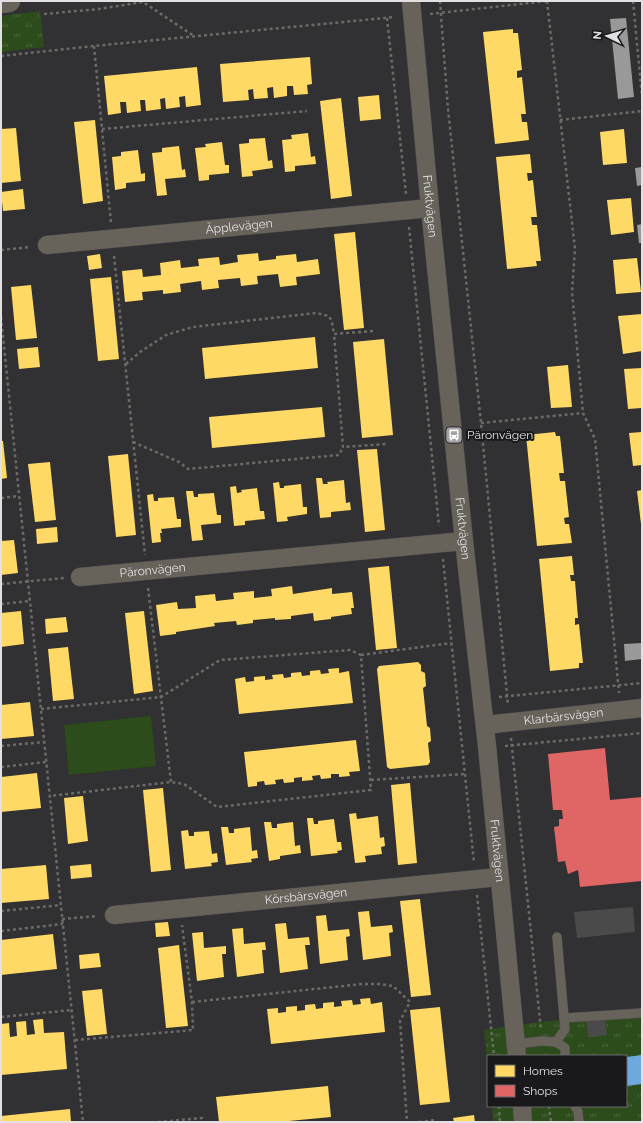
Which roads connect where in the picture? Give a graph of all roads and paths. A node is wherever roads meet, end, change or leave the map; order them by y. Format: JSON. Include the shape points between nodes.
{"nodes":[{"id":1,"x":9,"y":1,"type":"edge"},
{"id":2,"x":440,"y":1,"type":"edge"},
{"id":3,"x":547,"y":1,"type":"edge"},
{"id":4,"x":633,"y":1,"type":"edge"},
{"id":5,"x":1,"y":2,"type":"edge"},
{"id":6,"x":411,"y":8,"type":"edge"},
{"id":7,"x":440,"y":12,"type":"junction"},
{"id":8,"x":44,"y":14,"type":"dead end"},
{"id":9,"x":195,"y":36,"type":"junction"},
{"id":10,"x":94,"y":46,"type":"junction"},
{"id":11,"x":1,"y":56,"type":"edge"},
{"id":12,"x":642,"y":97,"type":"edge"},
{"id":13,"x":307,"y":111,"type":"dead end"},
{"id":14,"x":642,"y":111,"type":"edge"},
{"id":15,"x":560,"y":120,"type":"junction"},
{"id":16,"x":102,"y":129,"type":"junction"},
{"id":17,"x":430,"y":208,"type":"junction"},
{"id":18,"x":112,"y":238,"type":"junction"},
{"id":19,"x":47,"y":245,"type":"joint"},
{"id":20,"x":1,"y":250,"type":"edge"},
{"id":21,"x":1,"y":317,"type":"edge"},
{"id":22,"x":373,"y":331,"type":"dead end"},
{"id":23,"x":334,"y":334,"type":"junction"},
{"id":24,"x":3,"y":350,"type":"edge"},
{"id":25,"x":125,"y":365,"type":"junction"},
{"id":26,"x":583,"y":413,"type":"junction"},
{"id":27,"x":481,"y":423,"type":"junction"},
{"id":28,"x":133,"y":442,"type":"junction"},
{"id":29,"x":386,"y":444,"type":"dead end"},
{"id":30,"x":343,"y":447,"type":"junction"},
{"id":31,"x":19,"y":496,"type":"junction"},
{"id":32,"x":1,"y":498,"type":"edge"},
{"id":33,"x":464,"y":541,"type":"junction"},
{"id":34,"x":146,"y":570,"type":"junction"},
{"id":35,"x":80,"y":577,"type":"joint"},
{"id":36,"x":28,"y":582,"type":"junction"},
{"id":37,"x":1,"y":584,"type":"edge"},
{"id":38,"x":30,"y":601,"type":"junction"},
{"id":39,"x":1,"y":604,"type":"edge"},
{"id":40,"x":451,"y":643,"type":"dead end"},
{"id":41,"x":361,"y":655,"type":"junction"},
{"id":42,"x":642,"y":683,"type":"edge"},
{"id":43,"x":618,"y":685,"type":"junction"},
{"id":44,"x":161,"y":697,"type":"junction"},
{"id":45,"x":507,"y":697,"type":"junction"},
{"id":46,"x":482,"y":699,"type":"junction"},
{"id":47,"x":457,"y":701,"type":"dead end"},
{"id":48,"x":642,"y":708,"type":"edge"},
{"id":49,"x":41,"y":709,"type":"junction"},
{"id":50,"x":621,"y":711,"type":"junction"},
{"id":51,"x":509,"y":723,"type":"junction"},
{"id":52,"x":485,"y":725,"type":"junction"},
{"id":53,"x":642,"y":733,"type":"edge"},
{"id":54,"x":44,"y":742,"type":"junction"},
{"id":55,"x":1,"y":746,"type":"edge"},
{"id":56,"x":487,"y":746,"type":"junction"},
{"id":57,"x":512,"y":746,"type":"junction"},
{"id":58,"x":462,"y":749,"type":"dead end"},
{"id":59,"x":46,"y":762,"type":"junction"},
{"id":60,"x":1,"y":767,"type":"edge"},
{"id":61,"x":465,"y":774,"type":"dead end"},
{"id":62,"x":370,"y":780,"type":"junction"},
{"id":63,"x":171,"y":782,"type":"junction"},
{"id":64,"x":50,"y":796,"type":"junction"},
{"id":65,"x":499,"y":877,"type":"junction"},
{"id":66,"x":61,"y":905,"type":"junction"},
{"id":67,"x":180,"y":909,"type":"junction"},
{"id":68,"x":1,"y":911,"type":"edge"},
{"id":69,"x":114,"y":915,"type":"joint"},
{"id":70,"x":62,"y":919,"type":"junction"},
{"id":71,"x":63,"y":924,"type":"junction"},
{"id":72,"x":1,"y":931,"type":"edge"},
{"id":73,"x":557,"y":937,"type":"dead end"},
{"id":74,"x":192,"y":1002,"type":"junction"},
{"id":75,"x":72,"y":1010,"type":"junction"},
{"id":76,"x":642,"y":1013,"type":"edge"},
{"id":77,"x":1,"y":1017,"type":"edge"},
{"id":78,"x":564,"y":1018,"type":"junction"},
{"id":79,"x":75,"y":1040,"type":"junction"},
{"id":80,"x":542,"y":1041,"type":"junction"},
{"id":81,"x":556,"y":1042,"type":"junction"},
{"id":82,"x":516,"y":1050,"type":"edge"},
{"id":83,"x":565,"y":1055,"type":"edge"},
{"id":84,"x":499,"y":1107,"type":"edge"},
{"id":85,"x":522,"y":1107,"type":"edge"},
{"id":86,"x":549,"y":1107,"type":"edge"},
{"id":87,"x":576,"y":1107,"type":"edge"},
{"id":88,"x":435,"y":1120,"type":"dead end"},
{"id":89,"x":83,"y":1122,"type":"edge"},
{"id":90,"x":158,"y":1122,"type":"edge"},
{"id":91,"x":202,"y":1122,"type":"edge"},
{"id":92,"x":407,"y":1122,"type":"edge"},
{"id":93,"x":419,"y":1122,"type":"edge"},
{"id":94,"x":500,"y":1122,"type":"edge"},
{"id":95,"x":524,"y":1122,"type":"edge"},
{"id":96,"x":551,"y":1122,"type":"edge"},
{"id":97,"x":579,"y":1122,"type":"edge"}],
"edges":[{"from":1,"to":5,"type":"street"},
{"from":2,"to":7,"type":"path"},
{"from":3,"to":7,"type":"path"},
{"from":3,"to":15,"type":"path"},
{"from":4,"to":12,"type":"path"},
{"from":6,"to":7,"type":"path"},
{"from":6,"to":9,"type":"path"},
{"from":6,"to":17,"type":"street","name":"Fruktvägen"},
{"from":7,"to":27,"type":"path"},
{"from":8,"to":9,"type":"path","via":[[143,2]]},
{"from":9,"to":10,"type":"path"},
{"from":10,"to":11,"type":"path"},
{"from":10,"to":16,"type":"path"},
{"from":13,"to":16,"type":"path"},
{"from":14,"to":15,"type":"path"},
{"from":15,"to":26,"type":"path","via":[[575,249],[572,292]]},
{"from":16,"to":18,"type":"path"},
{"from":17,"to":18,"type":"street","name":"Äpplevägen"},
{"from":17,"to":33,"type":"street","name":"Fruktvägen"},
{"from":18,"to":19,"type":"street","name":"Äpplevägen"},
{"from":18,"to":25,"type":"path"},
{"from":19,"to":20,"type":"path"},
{"from":21,"to":24,"type":"path"},
{"from":22,"to":23,"type":"path"},
{"from":23,"to":25,"type":"path","via":[[329,316],[316,313],[193,327],[166,335]]},
{"from":23,"to":30,"type":"path"},
{"from":24,"to":31,"type":"path"},
{"from":25,"to":28,"type":"path"},
{"from":26,"to":27,"type":"path"},
{"from":26,"to":43,"type":"path","via":[[595,439]]},
{"from":27,"to":45,"type":"path"},
{"from":28,"to":30,"type":"path","via":[[179,462],[188,469],[339,455]]},
{"from":28,"to":34,"type":"path"},
{"from":29,"to":30,"type":"path"},
{"from":31,"to":32,"type":"path"},
{"from":31,"to":36,"type":"path"},
{"from":33,"to":34,"type":"street","name":"Päronvägen"},
{"from":33,"to":46,"type":"street","name":"Fruktvägen"},
{"from":34,"to":35,"type":"street","name":"Päronvägen"},
{"from":34,"to":44,"type":"path"},
{"from":35,"to":36,"type":"path"},
{"from":36,"to":37,"type":"path"},
{"from":36,"to":38,"type":"path"},
{"from":38,"to":39,"type":"path"},
{"from":38,"to":49,"type":"path"},
{"from":40,"to":41,"type":"path"},
{"from":41,"to":44,"type":"path","via":[[350,650],[220,660]]},
{"from":41,"to":62,"type":"path"},
{"from":42,"to":43,"type":"path"},
{"from":43,"to":45,"type":"path"},
{"from":43,"to":50,"type":"path"},
{"from":44,"to":49,"type":"path"},
{"from":44,"to":63,"type":"path"},
{"from":45,"to":46,"type":"path"},
{"from":45,"to":51,"type":"path"},
{"from":46,"to":47,"type":"path"},
{"from":46,"to":52,"type":"street","name":"Fruktvägen"},
{"from":48,"to":50,"type":"street","name":"Klarbärsvägen"},
{"from":49,"to":54,"type":"path"},
{"from":50,"to":51,"type":"street","name":"Klarbärsvägen"},
{"from":51,"to":52,"type":"street","name":"Klarbärsvägen"},
{"from":51,"to":57,"type":"path"},
{"from":52,"to":56,"type":"street","name":"Fruktvägen"},
{"from":53,"to":57,"type":"path"},
{"from":54,"to":55,"type":"path"},
{"from":54,"to":59,"type":"path"},
{"from":56,"to":57,"type":"path"},
{"from":56,"to":58,"type":"path"},
{"from":56,"to":65,"type":"street","name":"Fruktvägen"},
{"from":57,"to":80,"type":"path"},
{"from":59,"to":60,"type":"path"},
{"from":59,"to":64,"type":"path"},
{"from":61,"to":62,"type":"path"},
{"from":62,"to":63,"type":"path","via":[[371,790],[217,807],[184,784]]},
{"from":63,"to":64,"type":"path"},
{"from":64,"to":66,"type":"path"},
{"from":65,"to":67,"type":"street","name":"Körsbärsvägen"},
{"from":65,"to":82,"type":"street","name":"Fruktvägen"},
{"from":66,"to":68,"type":"path"},
{"from":66,"to":70,"type":"path"},
{"from":67,"to":69,"type":"street","name":"Körsbärsvägen"},
{"from":67,"to":74,"type":"path"},
{"from":69,"to":70,"type":"path"},
{"from":70,"to":71,"type":"path"},
{"from":71,"to":72,"type":"path"},
{"from":71,"to":75,"type":"path"},
{"from":73,"to":78,"type":"lane"},
{"from":74,"to":79,"type":"path","via":[[192,1030]]},
{"from":74,"to":92,"type":"path","via":[[362,984],[393,986],[410,1002],[400,1021]]},
{"from":75,"to":77,"type":"path"},
{"from":75,"to":79,"type":"path"},
{"from":76,"to":78,"type":"lane"},
{"from":78,"to":81,"type":"lane","via":[[565,1029]]},
{"from":79,"to":89,"type":"path"},
{"from":80,"to":81,"type":"lane"},
{"from":80,"to":82,"type":"lane"},
{"from":81,"to":83,"type":"lane","via":[[565,1048]]},
{"from":84,"to":94,"type":"path"},
{"from":85,"to":95,"type":"street"},
{"from":86,"to":96,"type":"path"},
{"from":87,"to":97,"type":"lane"},
{"from":88,"to":93,"type":"path"},
{"from":90,"to":91,"type":"path","via":[[202,1118]]}]}
